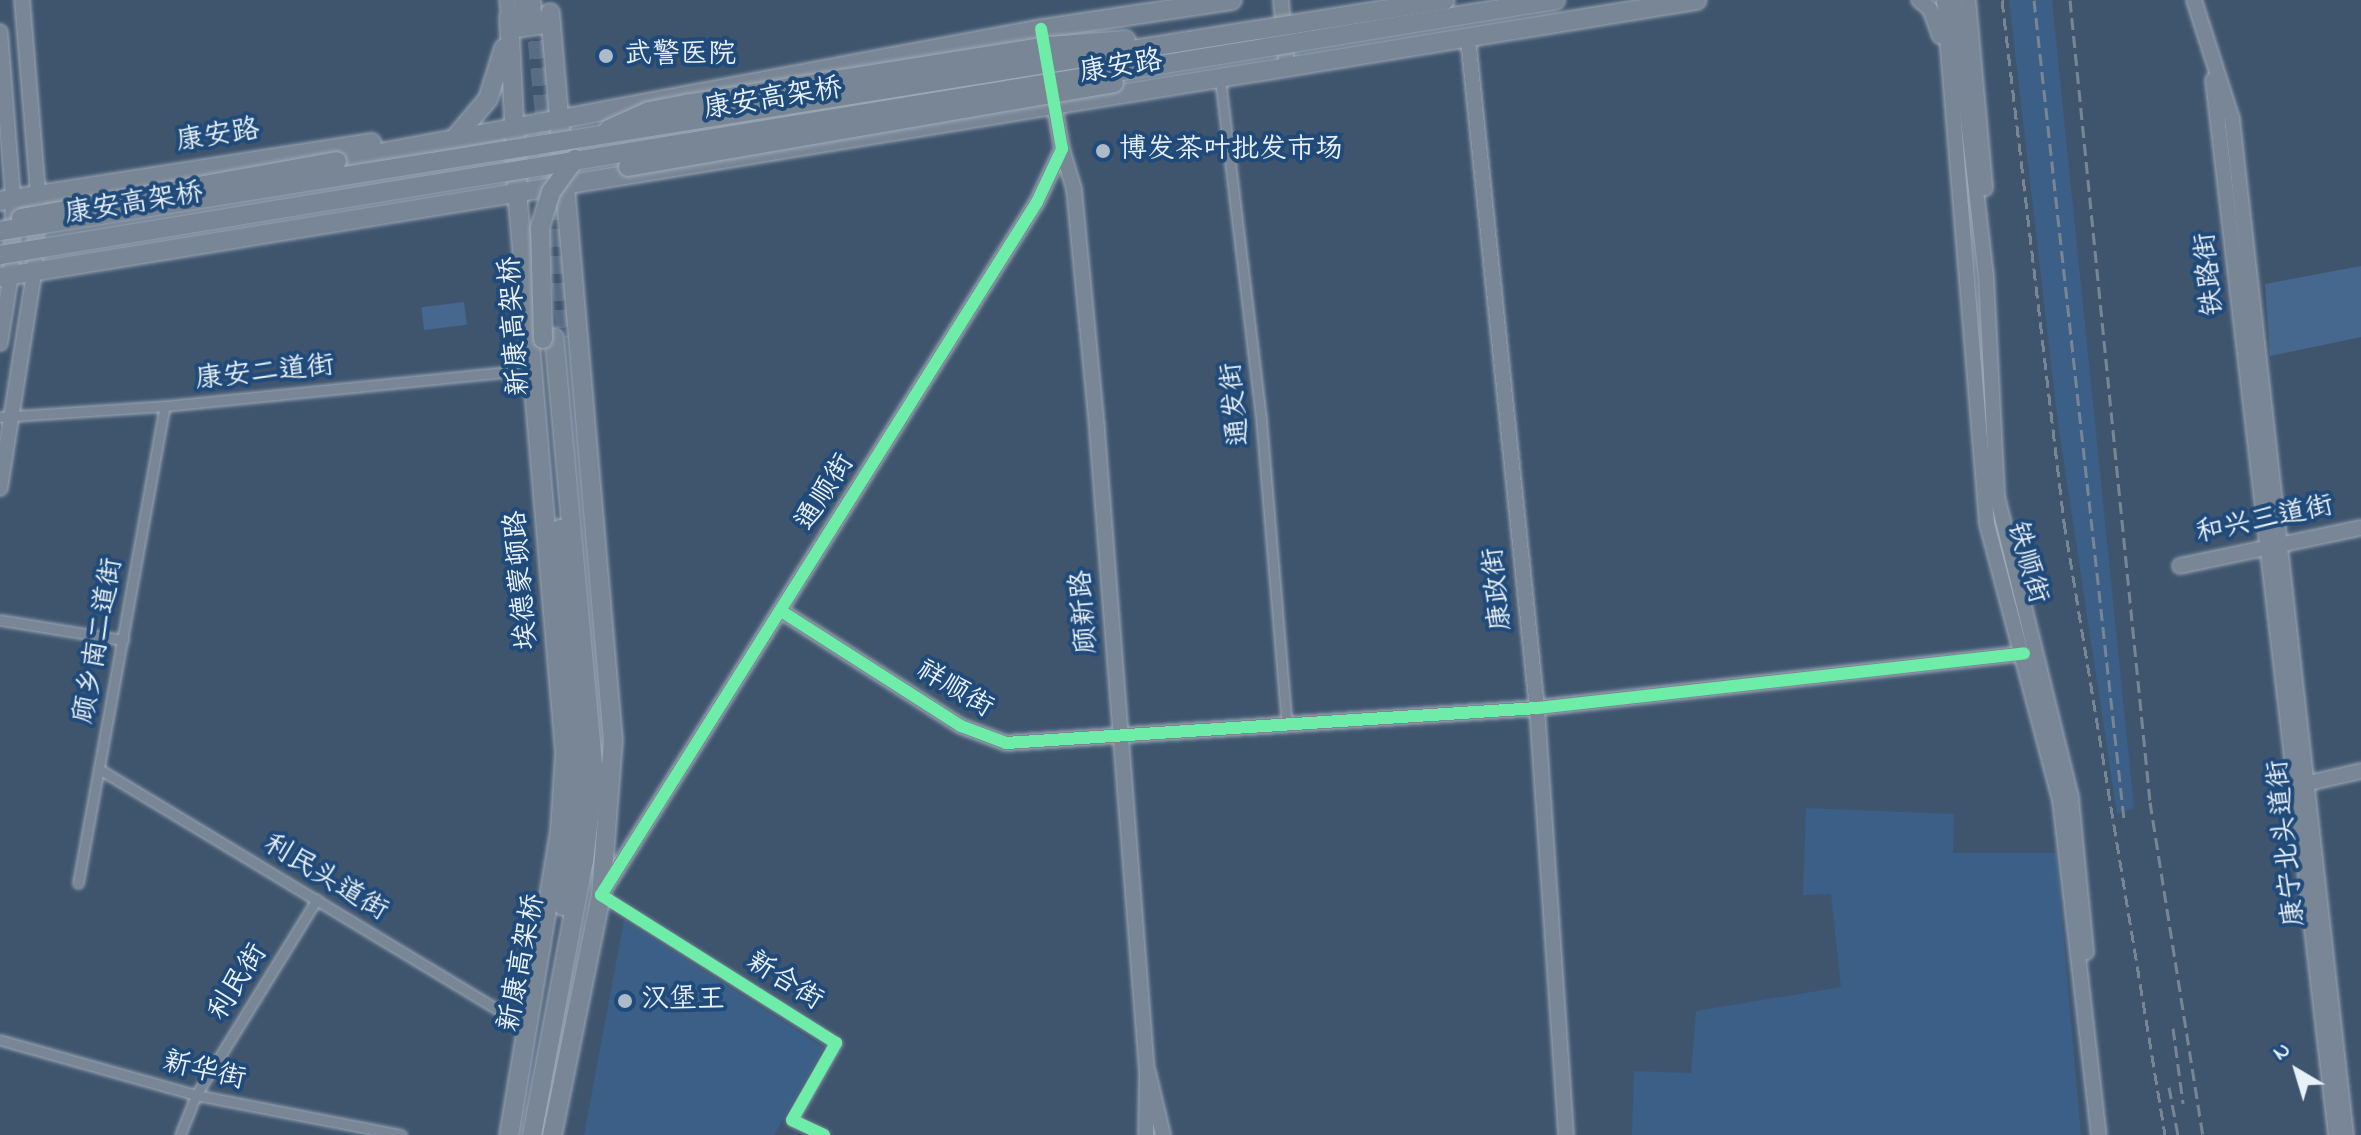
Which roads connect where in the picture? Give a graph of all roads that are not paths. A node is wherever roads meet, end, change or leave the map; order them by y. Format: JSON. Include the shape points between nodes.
{"nodes":[{"id":1,"x":22,"y":0,"type":"edge"},
{"id":2,"x":521,"y":0,"type":"edge"},
{"id":3,"x":1232,"y":0,"type":"edge"},
{"id":4,"x":1281,"y":0,"type":"edge"},
{"id":5,"x":1445,"y":0,"type":"edge"},
{"id":6,"x":1555,"y":0,"type":"edge"},
{"id":7,"x":1697,"y":0,"type":"edge"},
{"id":8,"x":1919,"y":0,"type":"edge"},
{"id":9,"x":1944,"y":0,"type":"edge"},
{"id":10,"x":1954,"y":0,"type":"edge"},
{"id":11,"x":1968,"y":0,"type":"edge"},
{"id":12,"x":2185,"y":0,"type":"edge"},
{"id":13,"x":2194,"y":0,"type":"edge"},
{"id":14,"x":528,"y":13,"type":"edge"},
{"id":15,"x":1341,"y":26,"type":"junction"},
{"id":16,"x":1041,"y":29,"type":"junction"},
{"id":17,"x":0,"y":32,"type":"edge"},
{"id":18,"x":1468,"y":38,"type":"junction"},
{"id":19,"x":1287,"y":68,"type":"junction"},
{"id":20,"x":1220,"y":79,"type":"junction"},
{"id":21,"x":1054,"y":107,"type":"junction"},
{"id":22,"x":561,"y":119,"type":"junction"},
{"id":23,"x":513,"y":128,"type":"junction"},
{"id":24,"x":450,"y":140,"type":"junction"},
{"id":25,"x":1062,"y":149,"type":"junction"},
{"id":26,"x":569,"y":186,"type":"junction"},
{"id":27,"x":38,"y":193,"type":"junction"},
{"id":28,"x":505,"y":193,"type":"junction"},
{"id":29,"x":6,"y":200,"type":"edge"},
{"id":30,"x":0,"y":224,"type":"edge"},
{"id":31,"x":0,"y":231,"type":"edge"},
{"id":32,"x":3,"y":267,"type":"edge"},
{"id":33,"x":34,"y":274,"type":"junction"},
{"id":34,"x":1986,"y":276,"type":"junction"},
{"id":35,"x":1971,"y":277,"type":"junction"},
{"id":36,"x":0,"y":343,"type":"edge"},
{"id":37,"x":534,"y":369,"type":"junction"},
{"id":38,"x":165,"y":406,"type":"junction"},
{"id":39,"x":6,"y":416,"type":"edge"},
{"id":40,"x":0,"y":488,"type":"edge"},
{"id":41,"x":2361,"y":528,"type":"edge"},
{"id":42,"x":2274,"y":546,"type":"junction"},
{"id":43,"x":2180,"y":566,"type":"dead end"},
{"id":44,"x":781,"y":611,"type":"junction"},
{"id":45,"x":0,"y":620,"type":"edge"},
{"id":46,"x":123,"y":640,"type":"junction"},
{"id":47,"x":2024,"y":653,"type":"junction"},
{"id":48,"x":1537,"y":708,"type":"junction"},
{"id":49,"x":1287,"y":725,"type":"junction"},
{"id":50,"x":1122,"y":735,"type":"junction"},
{"id":51,"x":99,"y":769,"type":"junction"},
{"id":52,"x":2361,"y":771,"type":"edge"},
{"id":53,"x":2302,"y":784,"type":"junction"},
{"id":54,"x":609,"y":789,"type":"junction"},
{"id":55,"x":78,"y":883,"type":"dead end"},
{"id":56,"x":601,"y":895,"type":"junction"},
{"id":57,"x":317,"y":899,"type":"junction"},
{"id":58,"x":527,"y":1027,"type":"junction"},
{"id":59,"x":0,"y":1040,"type":"edge"},
{"id":60,"x":1147,"y":1072,"type":"junction"},
{"id":61,"x":196,"y":1095,"type":"junction"},
{"id":62,"x":180,"y":1135,"type":"edge"},
{"id":63,"x":401,"y":1135,"type":"edge"},
{"id":64,"x":509,"y":1135,"type":"edge"},
{"id":65,"x":519,"y":1135,"type":"edge"},
{"id":66,"x":532,"y":1135,"type":"edge"},
{"id":67,"x":552,"y":1135,"type":"edge"},
{"id":68,"x":824,"y":1135,"type":"edge"},
{"id":69,"x":1146,"y":1135,"type":"edge"},
{"id":70,"x":1163,"y":1135,"type":"edge"},
{"id":71,"x":1566,"y":1135,"type":"edge"},
{"id":72,"x":2099,"y":1135,"type":"edge"},
{"id":73,"x":2108,"y":1135,"type":"edge"},
{"id":74,"x":2336,"y":1135,"type":"edge"},
{"id":75,"x":2346,"y":1135,"type":"edge"}],
"edges":[{"from":1,"to":27,"type":"main road"},
{"from":2,"to":14,"type":"main road"},
{"from":3,"to":16,"type":"highway","name":"康安路"},
{"from":4,"to":19,"type":"main road"},
{"from":5,"to":15,"type":"highway","name":"康安高架桥","bridge":true},
{"from":6,"to":15,"type":"highway","name":"康安高架桥","bridge":true},
{"from":7,"to":18,"type":"highway","name":"康安路"},
{"from":8,"to":35,"type":"main road","via":[[1939,25],[1962,254]]},
{"from":9,"to":35,"type":"main road","name":"铁顺街"},
{"from":10,"to":34,"type":"main road","name":"铁顺街"},
{"from":11,"to":34,"type":"main road","via":[[1991,248]]},
{"from":12,"to":42,"type":"main road","name":"铁路街","via":[[2216,91]]},
{"from":13,"to":42,"type":"main road","name":"铁路街","via":[[2232,119]]},
{"from":14,"to":22,"type":"highway","name":"埃德蒙顿路"},
{"from":14,"to":23,"type":"highway","name":"埃德蒙顿路"},
{"from":14,"to":24,"type":"highway","via":[[492,92]]},
{"from":15,"to":26,"type":"highway","bridge":true,"via":[[1053,98],[628,167]]},
{"from":15,"to":31,"type":"highway","name":"康安高架桥","bridge":true},
{"from":15,"to":32,"type":"highway","name":"康安高架桥","bridge":true},
{"from":15,"to":65,"type":"highway","name":"新康高架桥","bridge":true,"via":[[1050,46],[649,111],[602,133],[564,172],[546,207],[537,260],[579,792]]},
{"from":16,"to":21,"type":"main road"},
{"from":16,"to":22,"type":"highway","name":"康安路"},
{"from":17,"to":29,"type":"main road"},
{"from":18,"to":19,"type":"highway","name":"康安路"},
{"from":18,"to":48,"type":"main road","name":"康政街"},
{"from":19,"to":20,"type":"highway","name":"康安路"},
{"from":20,"to":21,"type":"highway","name":"康安路"},
{"from":20,"to":49,"type":"street","name":"通发街","via":[[1261,418]]},
{"from":21,"to":25,"type":"main road"},
{"from":21,"to":26,"type":"highway","name":"康安路"},
{"from":22,"to":23,"type":"highway","name":"康安路"},
{"from":22,"to":54,"type":"highway","name":"埃德蒙顿路","via":[[613,740]]},
{"from":23,"to":24,"type":"highway","name":"康安路"},
{"from":23,"to":37,"type":"highway","name":"埃德蒙顿路"},
{"from":24,"to":27,"type":"highway","name":"康安路","via":[[388,141]]},
{"from":24,"to":30,"type":"highway","name":"康安路","bridge":true,"via":[[50,209]]},
{"from":25,"to":44,"type":"main road","name":"通顺街","via":[[1037,202]]},
{"from":25,"to":50,"type":"main road","name":"顾新路","via":[[1074,189]]},
{"from":26,"to":28,"type":"highway","name":"康安路"},
{"from":27,"to":29,"type":"highway","name":"康安路"},
{"from":27,"to":33,"type":"main road"},
{"from":28,"to":32,"type":"highway","via":[[459,191]]},
{"from":28,"to":33,"type":"highway"},
{"from":29,"to":32,"type":"main road"},
{"from":32,"to":33,"type":"highway"},
{"from":32,"to":36,"type":"main road"},
{"from":33,"to":39,"type":"main road"},
{"from":34,"to":73,"type":"main road","name":"铁顺街","via":[[1999,511],[2071,798]]},
{"from":35,"to":47,"type":"main road","name":"铁顺街","via":[[1987,524]]},
{"from":37,"to":38,"type":"street","name":"康安二道街"},
{"from":37,"to":58,"type":"highway","name":"埃德蒙顿路","via":[[565,753],[560,831]]},
{"from":38,"to":39,"type":"street","name":"康安二道街"},
{"from":38,"to":46,"type":"street","name":"顾乡南二道街"},
{"from":39,"to":40,"type":"main road"},
{"from":41,"to":42,"type":"main road","name":"和兴三道街"},
{"from":42,"to":43,"type":"main road","name":"和兴三道街"},
{"from":42,"to":53,"type":"main road","name":"康宁北头道街"},
{"from":44,"to":50,"type":"main road","name":"祥顺街","via":[[989,739],[1006,743]]},
{"from":44,"to":56,"type":"main road","name":"通顺街"},
{"from":45,"to":46,"type":"street"},
{"from":46,"to":51,"type":"street","name":"顾乡南二道街"},
{"from":47,"to":48,"type":"main road","name":"祥顺街"},
{"from":47,"to":72,"type":"main road","name":"铁顺街","via":[[2060,800]]},
{"from":48,"to":49,"type":"main road","name":"祥顺街"},
{"from":48,"to":71,"type":"main road","name":"康政街"},
{"from":49,"to":50,"type":"main road","name":"祥顺街"},
{"from":50,"to":60,"type":"main road","name":"顾新路"},
{"from":51,"to":55,"type":"street","name":"顾乡南二道街"},
{"from":51,"to":57,"type":"street","name":"利民头道街"},
{"from":52,"to":53,"type":"main road"},
{"from":53,"to":74,"type":"main road","name":"康宁北头道街"},
{"from":53,"to":75,"type":"main road","name":"康宁北头道街"},
{"from":54,"to":56,"type":"highway","name":"埃德蒙顿路"},
{"from":54,"to":66,"type":"highway","name":"埃德蒙顿路","via":[[560,338],[594,775],[584,861]]},
{"from":56,"to":67,"type":"highway","name":"埃德蒙顿路"},
{"from":56,"to":68,"type":"street","name":"新合街","via":[[836,1043],[792,1120]]},
{"from":57,"to":58,"type":"street","name":"利民头道街"},
{"from":57,"to":61,"type":"street","name":"利民街"},
{"from":58,"to":64,"type":"highway","name":"埃德蒙顿路"},
{"from":59,"to":61,"type":"street","name":"新华街"},
{"from":60,"to":69,"type":"main road","name":"顾新路"},
{"from":60,"to":70,"type":"main road","name":"顾新路"},
{"from":61,"to":62,"type":"street","name":"利民街"},
{"from":61,"to":63,"type":"street","name":"新华街"}]}
